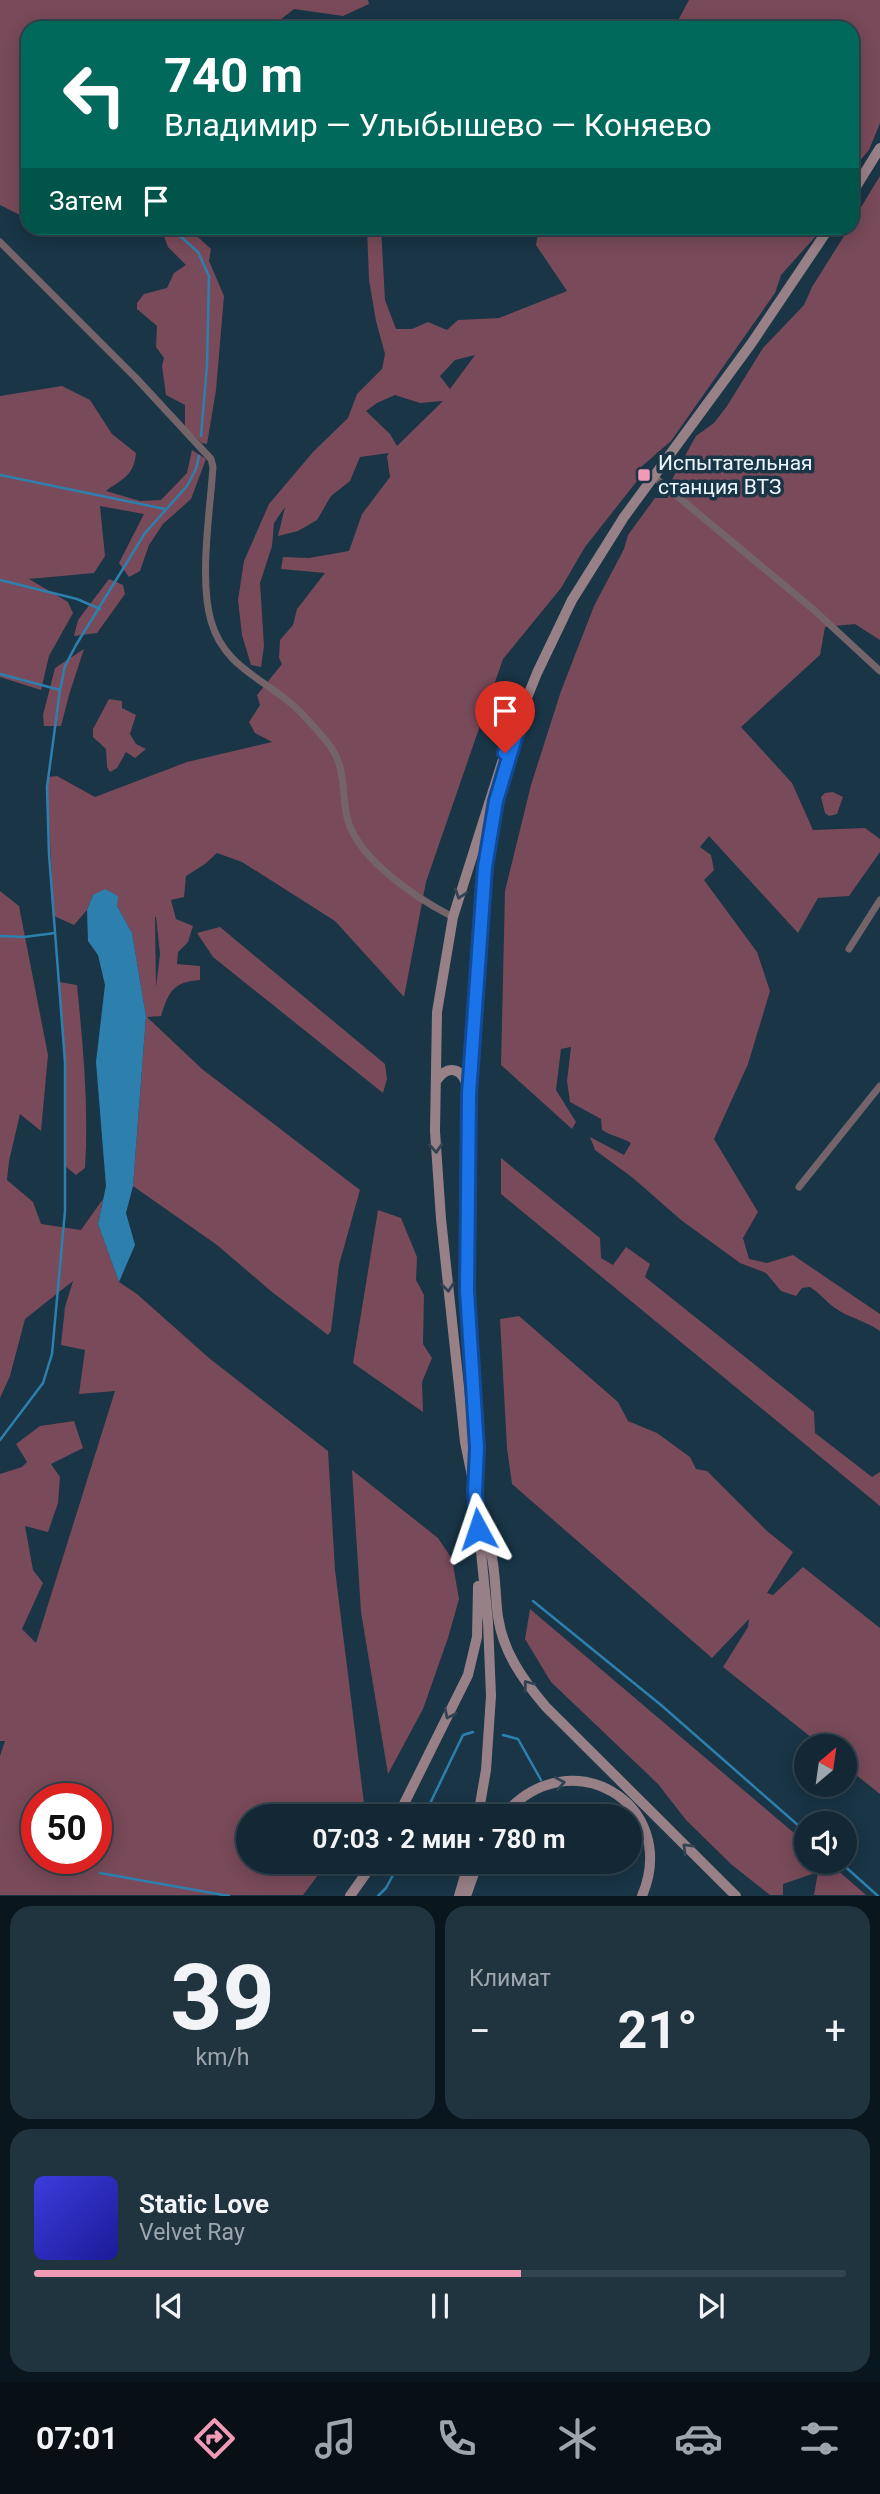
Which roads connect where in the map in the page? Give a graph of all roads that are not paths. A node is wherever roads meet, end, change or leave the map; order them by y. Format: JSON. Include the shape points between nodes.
{"nodes":[{"id":1,"x":880,"y":148,"type":"edge"},
{"id":2,"x":859,"y":182,"type":"edge"},
{"id":3,"x":824,"y":235,"type":"edge"},
{"id":4,"x":0,"y":242,"type":"edge"},
{"id":5,"x":653,"y":476,"type":"junction"},
{"id":6,"x":880,"y":671,"type":"edge"},
{"id":7,"x":522,"y":714,"type":"junction"},
{"id":8,"x":880,"y":900,"type":"edge"},
{"id":9,"x":453,"y":917,"type":"junction"},
{"id":10,"x":849,"y":948,"type":"dead end"},
{"id":11,"x":437,"y":1080,"type":"junction"},
{"id":12,"x":880,"y":1086,"type":"edge"},
{"id":13,"x":469,"y":1094,"type":"junction"},
{"id":14,"x":799,"y":1187,"type":"dead end"},
{"id":15,"x":475,"y":1491,"type":"junction"},
{"id":16,"x":478,"y":1529,"type":"junction"},
{"id":17,"x":404,"y":1804,"type":"edge"},
{"id":18,"x":480,"y":1804,"type":"edge"},
{"id":19,"x":516,"y":1804,"type":"edge"},
{"id":20,"x":628,"y":1804,"type":"edge"},
{"id":21,"x":642,"y":1824,"type":"edge"},
{"id":22,"x":365,"y":1874,"type":"edge"},
{"id":23,"x":465,"y":1874,"type":"edge"},
{"id":24,"x":474,"y":1874,"type":"edge"},
{"id":25,"x":350,"y":1895,"type":"edge"},
{"id":26,"x":459,"y":1895,"type":"edge"},
{"id":27,"x":467,"y":1895,"type":"edge"},
{"id":28,"x":642,"y":1895,"type":"edge"},
{"id":29,"x":736,"y":1895,"type":"edge"}],
"edges":[{"from":1,"to":2,"type":"main road"},
{"from":3,"to":5,"type":"main road"},
{"from":4,"to":9,"type":"street","via":[[211,459],[207,599],[222,644],[251,677],[296,708],[329,744],[339,760],[350,829],[362,846],[394,880]]},
{"from":5,"to":6,"type":"street","via":[[824,618]]},
{"from":5,"to":7,"type":"main road","via":[[572,600]]},
{"from":7,"to":9,"type":"main road","one_way":true,"via":[[505,753]]},
{"from":7,"to":13,"type":"main road","via":[[496,801],[485,867]]},
{"from":8,"to":10,"type":"street"},
{"from":9,"to":11,"type":"main road","via":[[438,1012]]},
{"from":11,"to":13,"type":"main road","via":[[450,1069],[459,1071]]},
{"from":11,"to":15,"type":"main road","one_way":true,"via":[[441,1219]]},
{"from":12,"to":14,"type":"street"},
{"from":13,"to":15,"type":"main road","via":[[467,1291],[477,1448]]},
{"from":15,"to":16,"type":"main road"},
{"from":16,"to":17,"type":"main road","one_way":true,"via":[[477,1637],[468,1675]]},
{"from":16,"to":18,"type":"main road","via":[[492,1696]]},
{"from":29,"to":16,"type":"main road","one_way":true,"via":[[527,1685],[502,1638],[490,1547]]},
{"from":19,"to":20,"type":"main road","one_way":true,"via":[[534,1790],[579,1780],[613,1792]]},
{"from":21,"to":28,"type":"main road","one_way":true,"via":[[650,1860]]},
{"from":22,"to":25,"type":"main road"},
{"from":23,"to":26,"type":"main road"},
{"from":24,"to":27,"type":"main road"}]}
